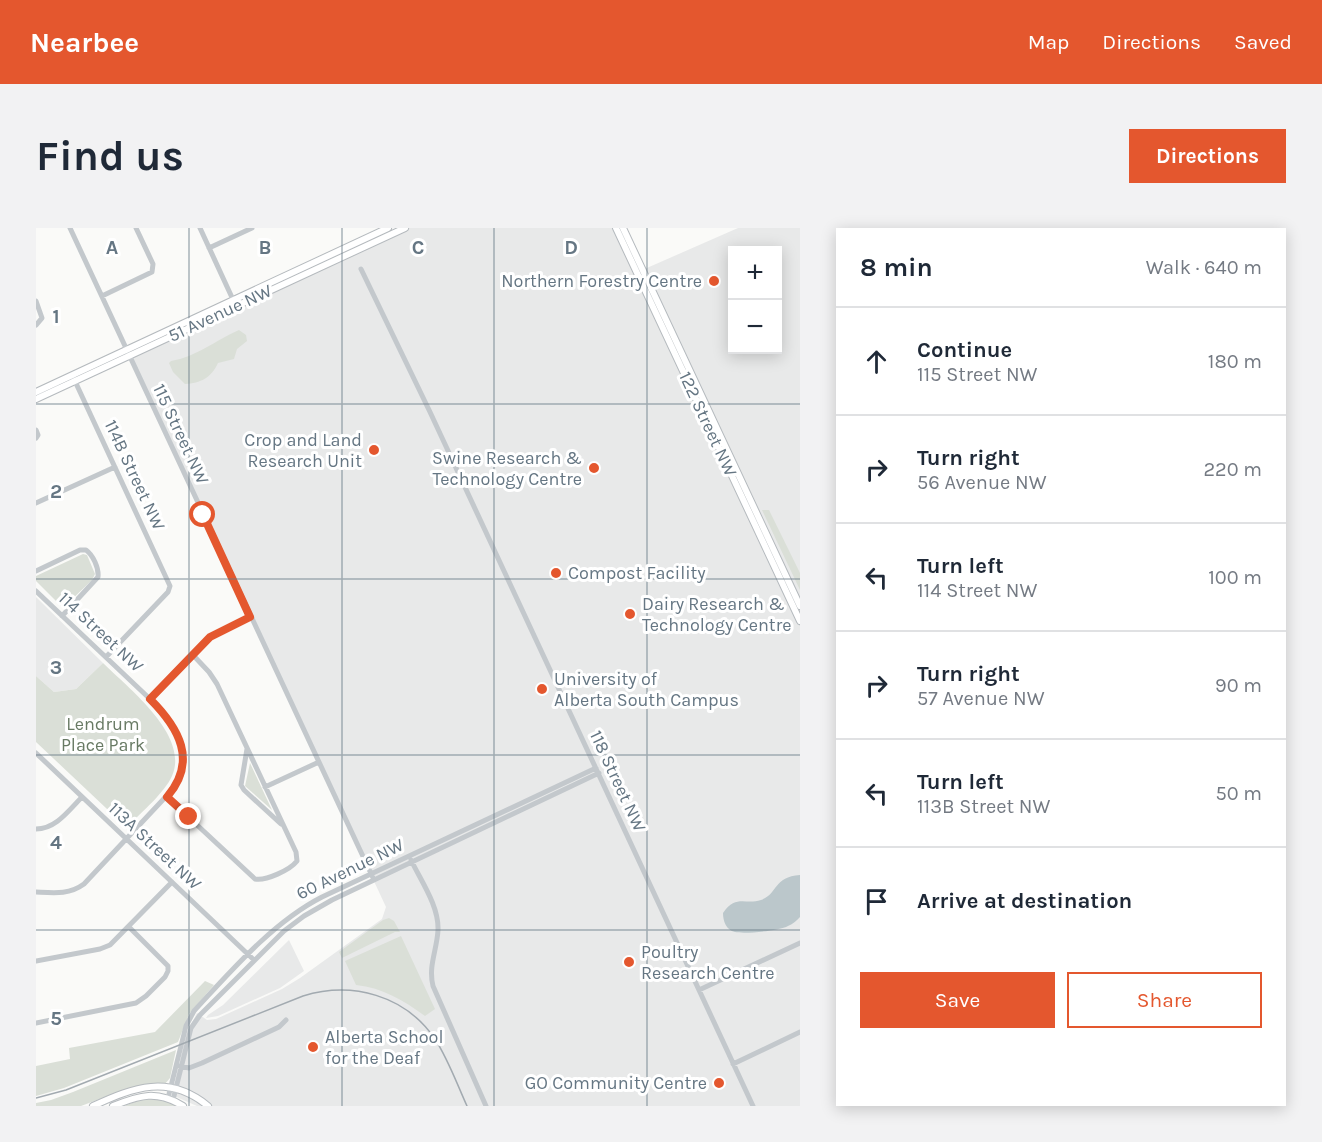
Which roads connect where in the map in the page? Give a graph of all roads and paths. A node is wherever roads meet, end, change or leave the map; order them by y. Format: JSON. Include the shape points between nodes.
{"nodes":[{"id":1,"x":70,"y":228,"type":"edge"},
{"id":2,"x":136,"y":228,"type":"edge"},
{"id":3,"x":200,"y":228,"type":"edge"},
{"id":4,"x":252,"y":228,"type":"edge"},
{"id":5,"x":388,"y":228,"type":"edge"},
{"id":6,"x":405,"y":228,"type":"edge"},
{"id":7,"x":616,"y":228,"type":"edge"},
{"id":8,"x":623,"y":228,"type":"edge"},
{"id":9,"x":210,"y":248,"type":"junction"},
{"id":10,"x":361,"y":269,"type":"dead end"},
{"id":11,"x":102,"y":296,"type":"junction"},
{"id":12,"x":36,"y":301,"type":"edge"},
{"id":13,"x":235,"y":302,"type":"junction"},
{"id":14,"x":36,"y":325,"type":"edge"},
{"id":15,"x":128,"y":353,"type":"junction"},
{"id":16,"x":74,"y":378,"type":"junction"},
{"id":17,"x":36,"y":392,"type":"edge"},
{"id":18,"x":36,"y":399,"type":"edge"},
{"id":19,"x":36,"y":430,"type":"edge"},
{"id":20,"x":36,"y":438,"type":"edge"},
{"id":21,"x":115,"y":467,"type":"junction"},
{"id":22,"x":36,"y":503,"type":"edge"},
{"id":23,"x":36,"y":571,"type":"edge"},
{"id":24,"x":36,"y":591,"type":"edge"},
{"id":25,"x":800,"y":606,"type":"edge"},
{"id":26,"x":62,"y":616,"type":"junction"},
{"id":27,"x":250,"y":617,"type":"junction"},
{"id":28,"x":800,"y":621,"type":"edge"},
{"id":29,"x":192,"y":654,"type":"junction"},
{"id":30,"x":106,"y":657,"type":"junction"},
{"id":31,"x":150,"y":699,"type":"junction"},
{"id":32,"x":247,"y":749,"type":"junction"},
{"id":33,"x":36,"y":753,"type":"edge"},
{"id":34,"x":319,"y":762,"type":"junction"},
{"id":35,"x":598,"y":771,"type":"junction"},
{"id":36,"x":265,"y":787,"type":"junction"},
{"id":37,"x":82,"y":797,"type":"junction"},
{"id":38,"x":167,"y":797,"type":"junction"},
{"id":39,"x":284,"y":827,"type":"junction"},
{"id":40,"x":38,"y":829,"type":"edge"},
{"id":41,"x":126,"y":839,"type":"junction"},
{"id":42,"x":411,"y":859,"type":"junction"},
{"id":43,"x":372,"y":877,"type":"junction"},
{"id":44,"x":172,"y":882,"type":"junction"},
{"id":45,"x":36,"y":892,"type":"edge"},
{"id":46,"x":48,"y":893,"type":"junction"},
{"id":47,"x":36,"y":897,"type":"edge"},
{"id":48,"x":129,"y":927,"type":"junction"},
{"id":49,"x":800,"y":943,"type":"edge"},
{"id":50,"x":249,"y":955,"type":"junction"},
{"id":51,"x":254,"y":960,"type":"junction"},
{"id":52,"x":36,"y":961,"type":"edge"},
{"id":53,"x":699,"y":990,"type":"junction"},
{"id":54,"x":286,"y":1020,"type":"dead end"},
{"id":55,"x":36,"y":1023,"type":"edge"},
{"id":56,"x":800,"y":1032,"type":"edge"},
{"id":57,"x":733,"y":1064,"type":"junction"},
{"id":58,"x":178,"y":1066,"type":"junction"},
{"id":59,"x":173,"y":1088,"type":"junction"},
{"id":60,"x":170,"y":1099,"type":"junction"},
{"id":61,"x":93,"y":1106,"type":"edge"},
{"id":62,"x":113,"y":1106,"type":"edge"},
{"id":63,"x":183,"y":1106,"type":"edge"},
{"id":64,"x":208,"y":1106,"type":"edge"},
{"id":65,"x":486,"y":1106,"type":"edge"},
{"id":66,"x":753,"y":1106,"type":"edge"}],
"edges":[{"from":1,"to":11,"type":"street","name":"115 Street NW"},
{"from":2,"to":11,"type":"street","via":[[153,271]]},
{"from":3,"to":9,"type":"street"},
{"from":4,"to":9,"type":"street"},
{"from":5,"to":13,"type":"main road","name":"51 Avenue NW"},
{"from":6,"to":13,"type":"main road","name":"51 Avenue NW"},
{"from":7,"to":28,"type":"main road","name":"122 Street NW"},
{"from":8,"to":25,"type":"main road","name":"122 Street NW"},
{"from":9,"to":13,"type":"street"},
{"from":10,"to":35,"type":"street","name":"118 Street NW"},
{"from":11,"to":15,"type":"street","name":"115 Street NW"},
{"from":12,"to":14,"type":"street","via":[[42,320]]},
{"from":13,"to":15,"type":"main road","name":"51 Avenue NW"},
{"from":15,"to":16,"type":"main road","name":"51 Avenue NW"},
{"from":15,"to":27,"type":"street","name":"115 Street NW"},
{"from":16,"to":17,"type":"main road","name":"51 Avenue NW"},
{"from":16,"to":18,"type":"main road","name":"51 Avenue NW"},
{"from":16,"to":21,"type":"street","name":"114B Street NW"},
{"from":19,"to":20,"type":"street"},
{"from":21,"to":22,"type":"street"},
{"from":21,"to":30,"type":"street","name":"114B Street NW","via":[[170,588]]},
{"from":23,"to":26,"type":"street","via":[[80,550],[90,553],[98,575]]},
{"from":24,"to":26,"type":"street","name":"114 Street NW"},
{"from":26,"to":30,"type":"street","name":"114 Street NW"},
{"from":27,"to":29,"type":"street","via":[[213,635]]},
{"from":27,"to":34,"type":"street","name":"115 Street NW"},
{"from":29,"to":31,"type":"street"},
{"from":29,"to":32,"type":"street","via":[[217,684]]},
{"from":30,"to":31,"type":"street","name":"114 Street NW"},
{"from":31,"to":38,"type":"street","name":"114 Street NW","via":[[173,728],[182,748],[181,776]]},
{"from":32,"to":36,"type":"street"},
{"from":32,"to":39,"type":"street","via":[[242,788]]},
{"from":33,"to":37,"type":"street","name":"113A Street NW"},
{"from":34,"to":36,"type":"street"},
{"from":34,"to":43,"type":"street","name":"115 Street NW"},
{"from":35,"to":42,"type":"street","name":"60 Avenue NW"},
{"from":35,"to":53,"type":"street","name":"118 Street NW"},
{"from":36,"to":39,"type":"street"},
{"from":37,"to":40,"type":"street","via":[[56,822]]},
{"from":37,"to":41,"type":"street","name":"113A Street NW"},
{"from":38,"to":39,"type":"street","via":[[258,880],[297,861]]},
{"from":38,"to":41,"type":"street"},
{"from":41,"to":44,"type":"street","name":"113A Street NW"},
{"from":41,"to":46,"type":"street","via":[[80,886],[67,892]]},
{"from":42,"to":43,"type":"street","name":"60 Avenue NW"},
{"from":42,"to":65,"type":"street","via":[[437,922],[431,965],[433,986]]},
{"from":43,"to":50,"type":"street","name":"60 Avenue NW","via":[[302,908]]},
{"from":43,"to":51,"type":"street","name":"60 Avenue NW","via":[[304,916]]},
{"from":44,"to":48,"type":"street"},
{"from":44,"to":50,"type":"street","name":"113A Street NW"},
{"from":45,"to":46,"type":"street"},
{"from":46,"to":47,"type":"street"},
{"from":48,"to":52,"type":"street","via":[[105,947]]},
{"from":48,"to":55,"type":"street","via":[[165,961],[168,969],[149,994],[136,1003]]},
{"from":49,"to":53,"type":"street"},
{"from":50,"to":51,"type":"street","name":"113A Street NW"},
{"from":50,"to":58,"type":"street","name":"60 Avenue NW","via":[[189,1018]]},
{"from":51,"to":58,"type":"street","name":"60 Avenue NW","via":[[191,1028]]},
{"from":53,"to":57,"type":"street","name":"118 Street NW"},
{"from":54,"to":58,"type":"street","via":[[279,1027],[202,1063],[189,1068]]},
{"from":56,"to":57,"type":"street"},
{"from":57,"to":66,"type":"street","name":"118 Street NW"},
{"from":58,"to":59,"type":"street","name":"60 Avenue NW"},
{"from":59,"to":60,"type":"street","name":"60 Avenue NW"},
{"from":59,"to":61,"type":"main road","via":[[135,1089]]},
{"from":59,"to":64,"type":"main road"},
{"from":60,"to":62,"type":"main road","via":[[145,1095]]},
{"from":60,"to":63,"type":"main road"}]}
